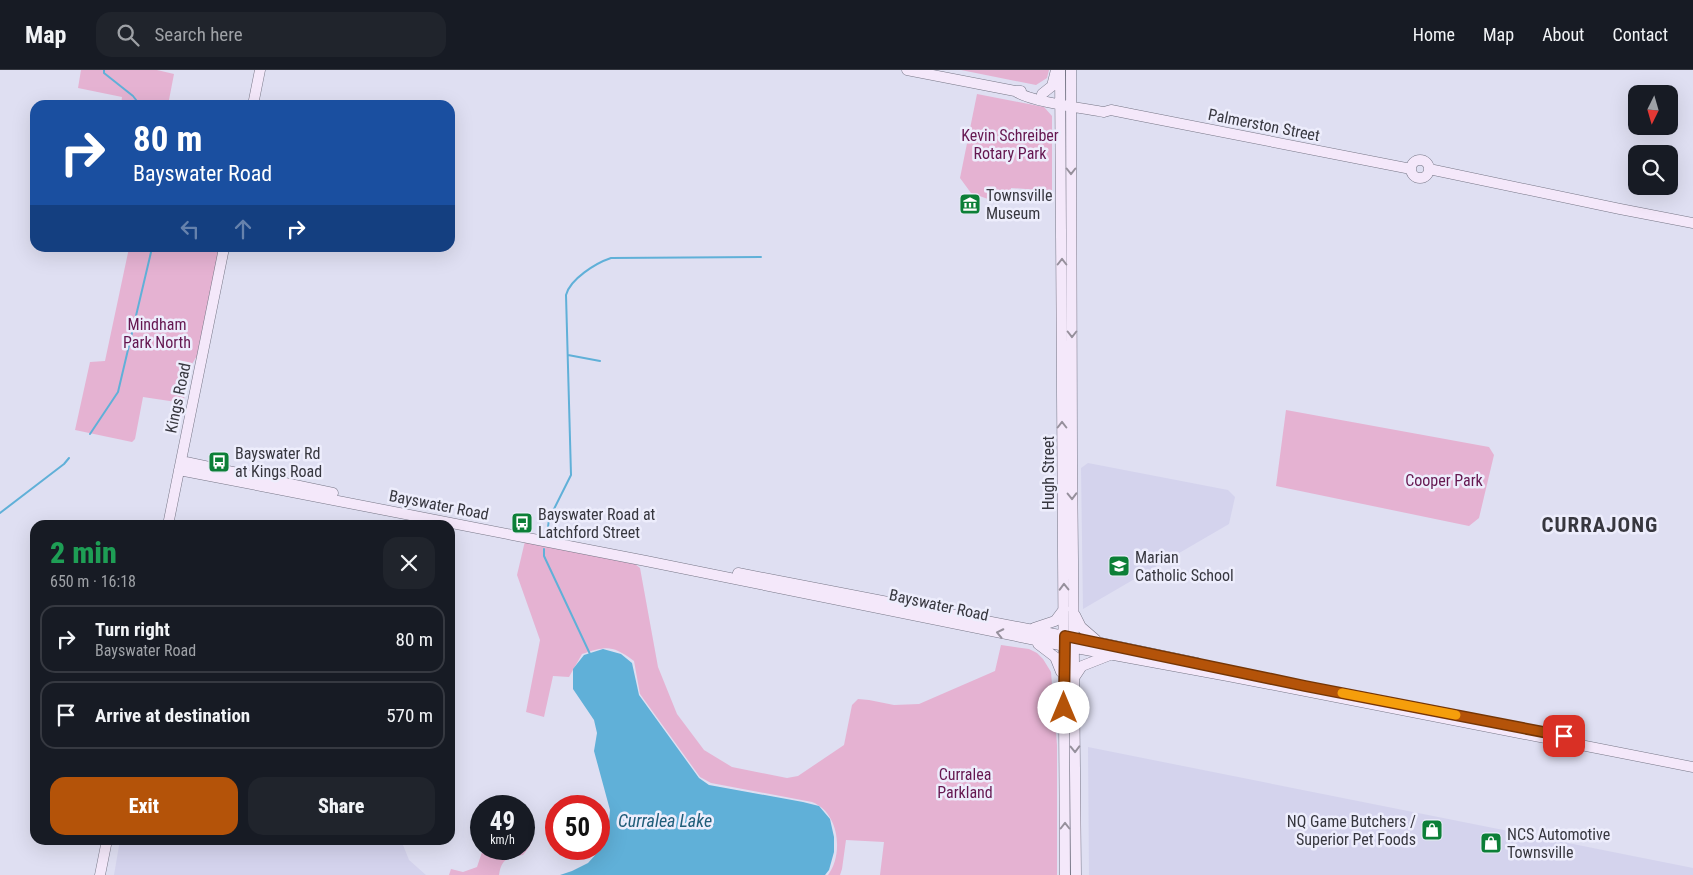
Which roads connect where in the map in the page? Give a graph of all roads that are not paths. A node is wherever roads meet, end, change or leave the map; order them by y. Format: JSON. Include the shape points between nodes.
{"nodes":[{"id":1,"x":260,"y":70,"type":"edge"},
{"id":2,"x":907,"y":70,"type":"edge"},
{"id":3,"x":1056,"y":70,"type":"edge"},
{"id":4,"x":1060,"y":70,"type":"edge"},
{"id":5,"x":1071,"y":70,"type":"edge"},
{"id":6,"x":1015,"y":91,"type":"junction"},
{"id":7,"x":1042,"y":94,"type":"junction"},
{"id":8,"x":254,"y":100,"type":"edge"},
{"id":9,"x":1066,"y":102,"type":"junction"},
{"id":10,"x":1087,"y":109,"type":"junction"},
{"id":11,"x":1111,"y":110,"type":"junction"},
{"id":12,"x":1071,"y":137,"type":"junction"},
{"id":13,"x":1692,"y":223,"type":"edge"},
{"id":14,"x":223,"y":252,"type":"edge"},
{"id":15,"x":180,"y":466,"type":"junction"},
{"id":16,"x":169,"y":520,"type":"edge"},
{"id":17,"x":445,"y":520,"type":"edge"},
{"id":18,"x":455,"y":522,"type":"edge"},
{"id":19,"x":1069,"y":611,"type":"junction"},
{"id":20,"x":1028,"y":634,"type":"junction"},
{"id":21,"x":1069,"y":642,"type":"junction"},
{"id":22,"x":1101,"y":643,"type":"junction"},
{"id":23,"x":1111,"y":655,"type":"junction"},
{"id":24,"x":1069,"y":679,"type":"junction"},
{"id":25,"x":1693,"y":762,"type":"edge"},
{"id":26,"x":1693,"y":767,"type":"edge"},
{"id":27,"x":106,"y":845,"type":"edge"},
{"id":28,"x":100,"y":875,"type":"edge"},
{"id":29,"x":1065,"y":875,"type":"edge"},
{"id":30,"x":1076,"y":875,"type":"edge"}],
"edges":[{"from":1,"to":8,"type":"main road"},
{"from":2,"to":6,"type":"main road","name":"Palmerston Street"},
{"from":3,"to":7,"type":"main road","via":[[1052,86]]},
{"from":4,"to":9,"type":"main road","name":"Hugh Street"},
{"from":5,"to":9,"type":"main road","name":"Hugh Street"},
{"from":6,"to":7,"type":"main road","name":"Palmerston Street"},
{"from":6,"to":9,"type":"main road","name":"Palmerston Street","via":[[1030,98]]},
{"from":7,"to":9,"type":"main road","name":"Palmerston Street"},
{"from":9,"to":10,"type":"main road","name":"Palmerston Street"},
{"from":9,"to":11,"type":"main road","name":"Palmerston Street","via":[[1104,106]]},
{"from":9,"to":12,"type":"main road","name":"Hugh Street"},
{"from":19,"to":9,"type":"main road","name":"Hugh Street","one_way":true,"via":[[1062,452]]},
{"from":10,"to":11,"type":"main road","name":"Palmerston Street"},
{"from":10,"to":12,"type":"main road","via":[[1081,114]]},
{"from":11,"to":13,"type":"main road","name":"Palmerston Street","via":[[1411,169],[1414,163],[1422,160],[1430,169]]},
{"from":12,"to":19,"type":"main road","name":"Hugh Street","one_way":true},
{"from":14,"to":15,"type":"main road","name":"Kings Road"},
{"from":15,"to":16,"type":"main road","name":"Kings Road"},
{"from":15,"to":17,"type":"main road","name":"Bayswater Road"},
{"from":18,"to":20,"type":"main road","name":"Bayswater Road"},
{"from":19,"to":20,"type":"main road"},
{"from":19,"to":21,"type":"main road","name":"Hugh Street"},
{"from":19,"to":22,"type":"main road","via":[[1084,631]]},
{"from":20,"to":21,"type":"main road","name":"Bayswater Road"},
{"from":20,"to":24,"type":"main road","via":[[1051,652]]},
{"from":21,"to":22,"type":"main road","name":"Bayswater Road"},
{"from":21,"to":23,"type":"main road","name":"Bayswater Road"},
{"from":21,"to":24,"type":"main road","name":"Hugh Street"},
{"from":22,"to":25,"type":"main road","name":"Bayswater Road"},
{"from":23,"to":24,"type":"main road","via":[[1082,666]]},
{"from":23,"to":26,"type":"main road","name":"Bayswater Road"},
{"from":29,"to":24,"type":"main road","name":"Hugh Street","one_way":true},
{"from":24,"to":30,"type":"main road","name":"Hugh Street","one_way":true},
{"from":27,"to":28,"type":"main road"}]}
